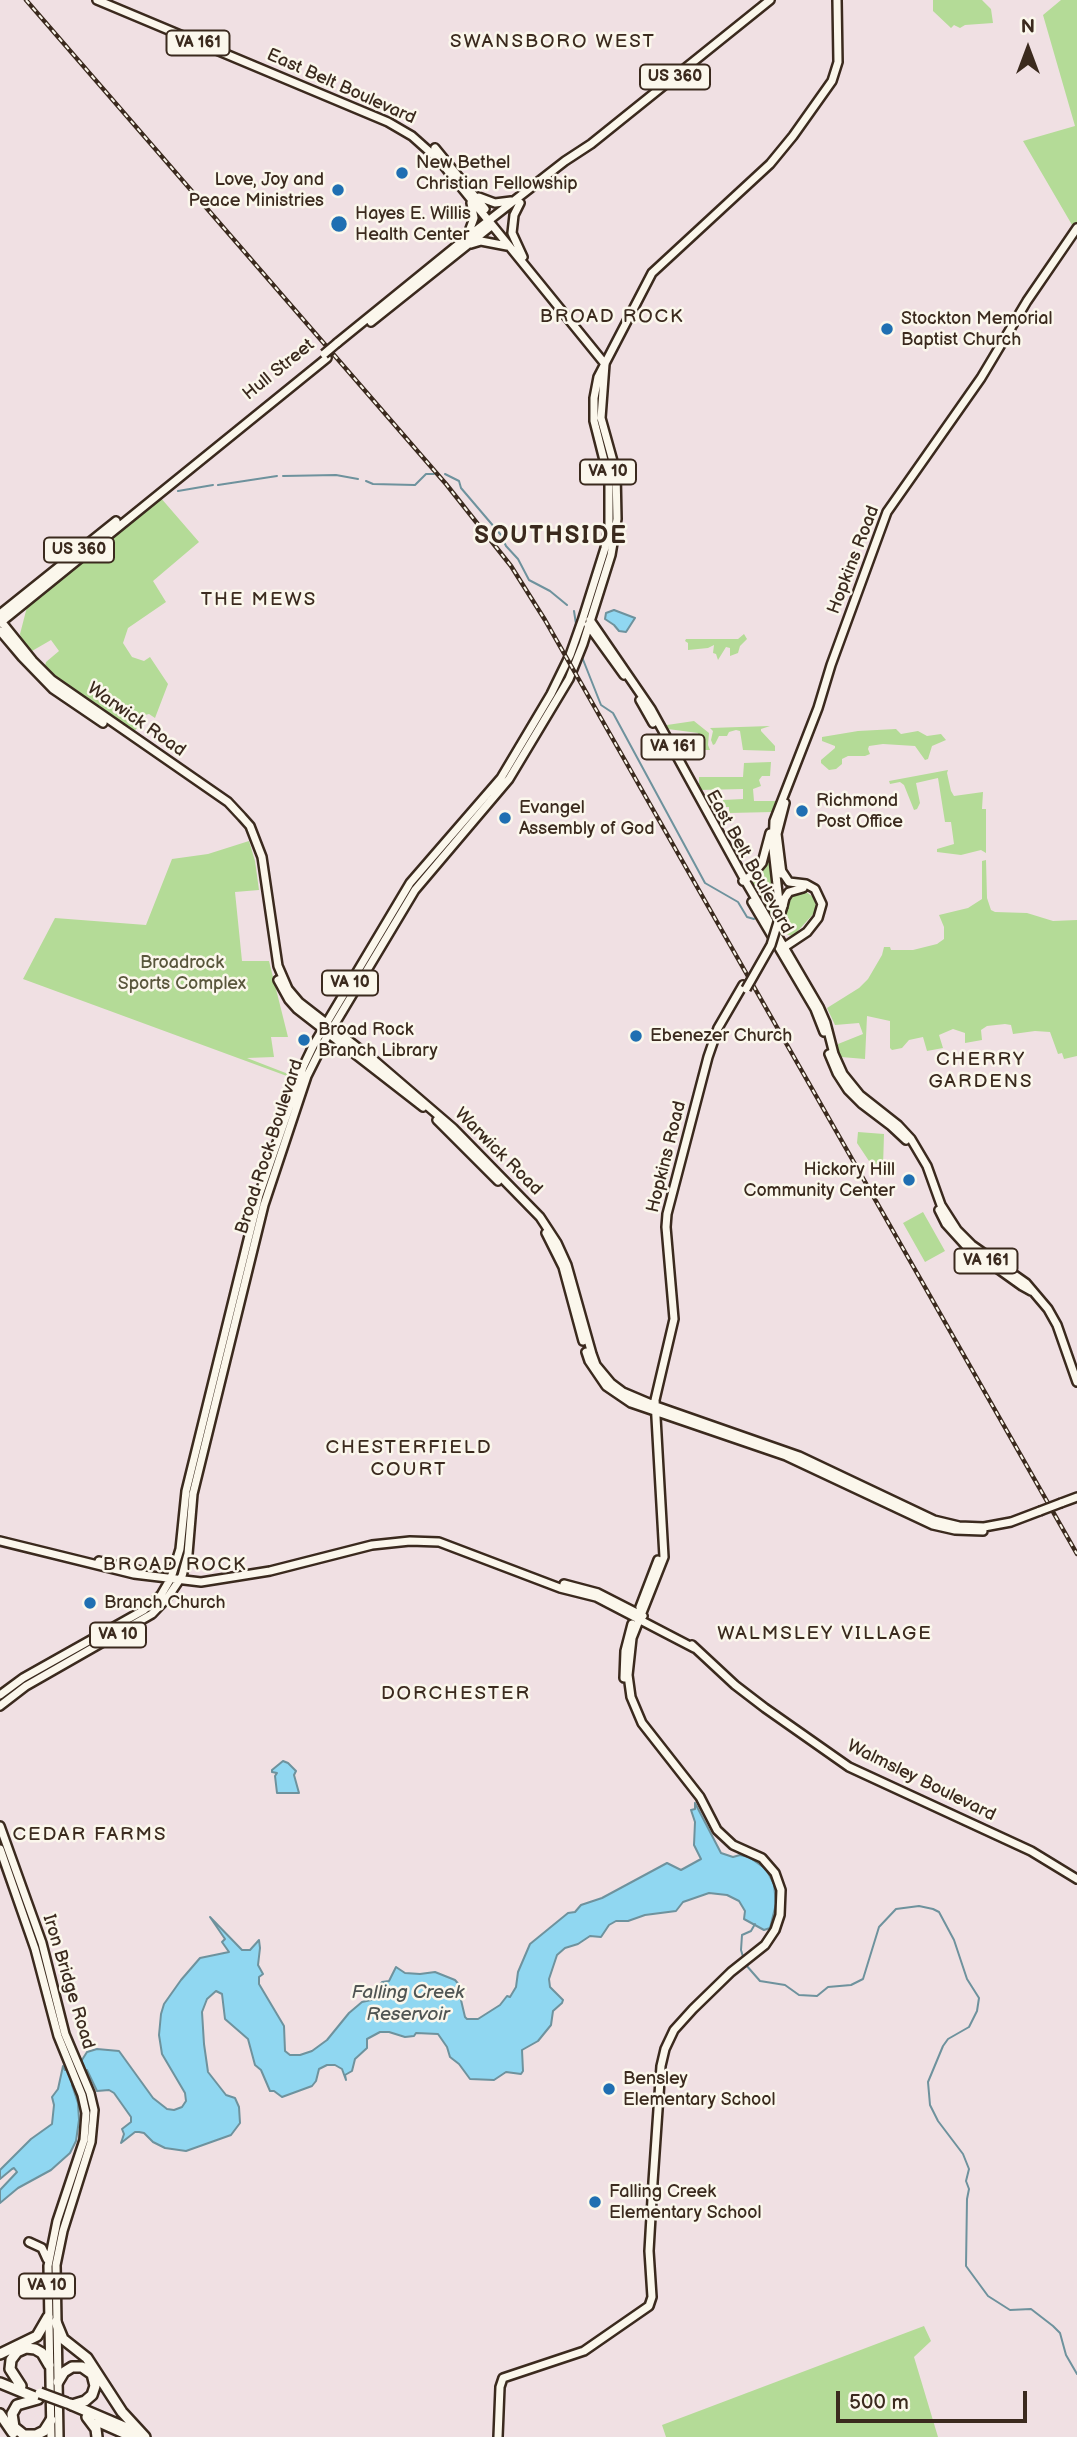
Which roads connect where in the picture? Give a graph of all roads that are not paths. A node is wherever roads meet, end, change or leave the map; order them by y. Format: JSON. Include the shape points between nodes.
{"nodes":[{"id":1,"x":97,"y":0,"type":"edge"},
{"id":2,"x":107,"y":0,"type":"edge"},
{"id":3,"x":770,"y":0,"type":"edge"},
{"id":4,"x":837,"y":0,"type":"edge"},
{"id":5,"x":579,"y":152,"type":"junction"},
{"id":6,"x":551,"y":175,"type":"junction"},
{"id":7,"x":467,"y":187,"type":"junction"},
{"id":8,"x":468,"y":196,"type":"junction"},
{"id":9,"x":523,"y":198,"type":"junction"},
{"id":10,"x":492,"y":222,"type":"junction"},
{"id":11,"x":1077,"y":228,"type":"edge"},
{"id":12,"x":464,"y":243,"type":"junction"},
{"id":13,"x":510,"y":248,"type":"junction"},
{"id":14,"x":523,"y":257,"type":"junction"},
{"id":15,"x":432,"y":270,"type":"junction"},
{"id":16,"x":338,"y":345,"type":"junction"},
{"id":17,"x":325,"y":356,"type":"junction"},
{"id":18,"x":606,"y":362,"type":"junction"},
{"id":19,"x":0,"y":622,"type":"edge"},
{"id":20,"x":587,"y":622,"type":"junction"},
{"id":21,"x":595,"y":635,"type":"junction"},
{"id":22,"x":585,"y":637,"type":"junction"},
{"id":23,"x":785,"y":794,"type":"junction"},
{"id":24,"x":773,"y":826,"type":"junction"},
{"id":25,"x":781,"y":870,"type":"junction"},
{"id":26,"x":743,"y":881,"type":"junction"},
{"id":27,"x":803,"y":884,"type":"junction"},
{"id":28,"x":781,"y":886,"type":"junction"},
{"id":29,"x":781,"y":904,"type":"junction"},
{"id":30,"x":775,"y":932,"type":"junction"},
{"id":31,"x":800,"y":936,"type":"junction"},
{"id":32,"x":782,"y":948,"type":"junction"},
{"id":33,"x":792,"y":960,"type":"junction"},
{"id":34,"x":328,"y":1029,"type":"junction"},
{"id":35,"x":930,"y":1181,"type":"junction"},
{"id":36,"x":1077,"y":1382,"type":"edge"},
{"id":37,"x":656,"y":1409,"type":"junction"},
{"id":38,"x":1077,"y":1500,"type":"edge"},
{"id":39,"x":0,"y":1539,"type":"edge"},
{"id":40,"x":176,"y":1577,"type":"junction"},
{"id":41,"x":638,"y":1617,"type":"junction"},
{"id":42,"x":0,"y":1695,"type":"edge"},
{"id":43,"x":0,"y":1706,"type":"edge"},
{"id":44,"x":0,"y":1826,"type":"edge"},
{"id":45,"x":0,"y":1849,"type":"edge"},
{"id":46,"x":1077,"y":1879,"type":"edge"},
{"id":47,"x":72,"y":2063,"type":"junction"},
{"id":48,"x":80,"y":2079,"type":"junction"},
{"id":49,"x":29,"y":2242,"type":"dead end"},
{"id":50,"x":48,"y":2270,"type":"junction"},
{"id":51,"x":52,"y":2320,"type":"junction"},
{"id":52,"x":0,"y":2354,"type":"edge"},
{"id":53,"x":49,"y":2365,"type":"junction"},
{"id":54,"x":0,"y":2376,"type":"edge"},
{"id":55,"x":58,"y":2382,"type":"junction"},
{"id":56,"x":0,"y":2383,"type":"edge"},
{"id":57,"x":21,"y":2385,"type":"junction"},
{"id":58,"x":39,"y":2397,"type":"junction"},
{"id":59,"x":69,"y":2406,"type":"junction"},
{"id":60,"x":0,"y":2414,"type":"edge"},
{"id":61,"x":87,"y":2417,"type":"junction"},
{"id":62,"x":51,"y":2420,"type":"junction"},
{"id":63,"x":17,"y":2437,"type":"edge"},
{"id":64,"x":51,"y":2437,"type":"edge"},
{"id":65,"x":59,"y":2437,"type":"edge"},
{"id":66,"x":97,"y":2437,"type":"edge"},
{"id":67,"x":133,"y":2437,"type":"edge"},
{"id":68,"x":146,"y":2437,"type":"edge"},
{"id":69,"x":498,"y":2437,"type":"edge"}],
"edges":[{"from":1,"to":8,"type":"main road","name":"East Belt Boulevard","number":"VA 161","via":[[397,127],[430,150]]},
{"from":2,"to":7,"type":"main road","name":"East Belt Boulevard","number":"VA 161","via":[[399,123],[437,150]]},
{"from":3,"to":5,"type":"main road","name":"Hull Street","number":"US 360"},
{"from":4,"to":18,"type":"main road","number":"VA 10","via":[[838,62],[832,81],[770,164],[653,272]]},
{"from":5,"to":6,"type":"main road","name":"Hull Street","number":"US 360"},
{"from":5,"to":6,"type":"main road","name":"Hull Street","number":"US 360"},
{"from":6,"to":9,"type":"main road","name":"Hull Street","number":"US 360"},
{"from":7,"to":9,"type":"main road","via":[[492,202]]},
{"from":7,"to":10,"type":"main road","name":"East Belt Boulevard","number":"VA 161"},
{"from":8,"to":10,"type":"main road","name":"East Belt Boulevard","number":"VA 161"},
{"from":8,"to":12,"type":"main road","via":[[474,218]]},
{"from":9,"to":10,"type":"main road","name":"Hull Street","number":"US 360"},
{"from":9,"to":14,"type":"main road","via":[[514,213],[512,231]]},
{"from":10,"to":12,"type":"main road","name":"Hull Street","number":"US 360"},
{"from":10,"to":13,"type":"main road","name":"East Belt Boulevard","number":"VA 161"},
{"from":10,"to":14,"type":"main road","name":"East Belt Boulevard","number":"VA 161"},
{"from":11,"to":23,"type":"main road","name":"Hopkins Road","via":[[981,378],[887,512]]},
{"from":12,"to":13,"type":"main road","via":[[481,241]]},
{"from":12,"to":15,"type":"main road","name":"Hull Street","number":"US 360"},
{"from":12,"to":15,"type":"main road","name":"Hull Street","number":"US 360"},
{"from":13,"to":18,"type":"main road","name":"East Belt Boulevard","number":"VA 161"},
{"from":14,"to":18,"type":"main road","name":"East Belt Boulevard","number":"VA 161"},
{"from":15,"to":16,"type":"main road","name":"Hull Street","number":"US 360"},
{"from":15,"to":16,"type":"main road","name":"Hull Street","number":"US 360"},
{"from":16,"to":17,"type":"main road","name":"Hull Street","number":"US 360","bridge":true},
{"from":17,"to":19,"type":"main road","name":"Hull Street","number":"US 360"},
{"from":17,"to":19,"type":"main road","name":"Hull Street","number":"US 360"},
{"from":18,"to":20,"type":"main road","name":"Broad Rock Boulevard","number":"VA 10","via":[[598,377],[593,408],[609,480],[609,526]]},
{"from":19,"to":34,"type":"main road","name":"Warwick Road","via":[[52,680],[228,802],[242,817],[262,857],[280,972],[292,995]]},
{"from":20,"to":21,"type":"main road","name":"East Belt Boulevard","number":"VA 161"},
{"from":20,"to":22,"type":"main road","name":"Broad Rock Boulevard","number":"VA 10"},
{"from":20,"to":26,"type":"main road","name":"East Belt Boulevard","number":"VA 161","via":[[651,708]]},
{"from":20,"to":34,"type":"main road","name":"Broad Rock Boulevard","number":"VA 10","via":[[512,760],[492,789],[422,866]]},
{"from":21,"to":22,"type":"main road"},
{"from":21,"to":26,"type":"main road","name":"East Belt Boulevard","number":"VA 161","via":[[647,712]]},
{"from":22,"to":34,"type":"main road","name":"Broad Rock Boulevard","number":"VA 10","via":[[569,679],[509,779],[421,882]]},
{"from":23,"to":24,"type":"main road","name":"Hopkins Road"},
{"from":23,"to":25,"type":"main road","name":"Hopkins Road","via":[[778,834]]},
{"from":24,"to":26,"type":"main road","via":[[762,863]]},
{"from":24,"to":28,"type":"main road","name":"Hopkins Road"},
{"from":25,"to":27,"type":"main road","via":[[789,882]]},
{"from":25,"to":28,"type":"main road","name":"Hopkins Road"},
{"from":26,"to":30,"type":"main road","name":"East Belt Boulevard","number":"VA 161"},
{"from":26,"to":32,"type":"main road","name":"East Belt Boulevard","number":"VA 161"},
{"from":27,"to":28,"type":"main road"},
{"from":27,"to":31,"type":"main road","via":[[815,889],[822,908],[815,923]]},
{"from":28,"to":29,"type":"main road","name":"Hopkins Road"},
{"from":29,"to":31,"type":"main road","via":[[798,888],[810,890],[816,898],[816,914]]},
{"from":29,"to":37,"type":"main road","name":"Hopkins Road","bridge":true,"via":[[772,933],[718,1028],[667,1214],[674,1319]]},
{"from":30,"to":31,"type":"main road","via":[[787,938]]},
{"from":30,"to":32,"type":"main road","name":"East Belt Boulevard","number":"VA 161"},
{"from":31,"to":32,"type":"main road"},
{"from":31,"to":33,"type":"main road"},
{"from":32,"to":33,"type":"main road","name":"East Belt Boulevard","number":"VA 161"},
{"from":32,"to":35,"type":"main road","name":"East Belt Boulevard","number":"VA 161","via":[[819,1017],[842,1083],[904,1138]]},
{"from":33,"to":35,"type":"main road","name":"East Belt Boulevard","number":"VA 161","via":[[822,1013],[834,1054],[852,1087],[907,1135],[918,1149]]},
{"from":34,"to":37,"type":"main road","name":"Warwick Road","via":[[441,1123],[534,1217],[563,1267],[585,1349],[597,1374],[619,1397]]},
{"from":34,"to":40,"type":"main road","name":"Broad Rock Boulevard","number":"VA 10","via":[[264,1205],[193,1494],[188,1554]]},
{"from":35,"to":36,"type":"main road","name":"East Belt Boulevard","number":"VA 161","via":[[946,1224],[957,1237],[1032,1291],[1055,1320]]},
{"from":37,"to":38,"type":"main road","name":"Warwick Road","bridge":true,"via":[[790,1452],[934,1520],[959,1526],[1011,1522]]},
{"from":37,"to":41,"type":"main road","name":"Hopkins Road","via":[[664,1540],[659,1567]]},
{"from":39,"to":40,"type":"main road","name":"Walmsley Boulevard"},
{"from":40,"to":41,"type":"main road","name":"Walmsley Boulevard","via":[[204,1580],[270,1572],[372,1545],[419,1541],[448,1544],[560,1588],[596,1597]]},
{"from":40,"to":42,"type":"main road","number":"VA 10","via":[[144,1610]]},
{"from":40,"to":43,"type":"main road","number":"VA 10","via":[[168,1597],[152,1615],[26,1686]]},
{"from":41,"to":46,"type":"main road","name":"Walmsley Boulevard","via":[[694,1648],[765,1708],[849,1767],[1031,1851]]},
{"from":41,"to":69,"type":"main road","name":"Hopkins Road","via":[[624,1656],[624,1679],[645,1733],[693,1789],[717,1830],[733,1845],[766,1861],[775,1872],[781,1906],[775,1930],[765,1945],[681,2021],[663,2056],[649,2306],[584,2351],[503,2378]]},
{"from":44,"to":47,"type":"main road","name":"Iron Bridge Road","number":"VA 10","via":[[42,1943]]},
{"from":45,"to":47,"type":"main road","name":"Iron Bridge Road","number":"VA 10","via":[[35,1949],[54,2025]]},
{"from":47,"to":48,"type":"main road","name":"Iron Bridge Road","number":"VA 10"},
{"from":48,"to":50,"type":"main road","name":"Iron Bridge Road","number":"VA 10","via":[[86,2132],[57,2221]]},
{"from":48,"to":51,"type":"main road","name":"Iron Bridge Road","number":"VA 10","via":[[92,2101],[94,2125],[59,2246]]},
{"from":49,"to":50,"type":"main road","via":[[43,2249]]},
{"from":50,"to":51,"type":"main road","name":"Iron Bridge Road","number":"VA 10"},
{"from":51,"to":52,"type":"highway","via":[[37,2336]]},
{"from":51,"to":53,"type":"main road","name":"Iron Bridge Road","number":"VA 10"},
{"from":51,"to":55,"type":"main road","name":"Iron Bridge Road","number":"VA 10"},
{"from":51,"to":68,"type":"highway","via":[[63,2339],[85,2356],[122,2413]]},
{"from":53,"to":57,"type":"highway","via":[[35,2349],[19,2350],[10,2365]]},
{"from":53,"to":62,"type":"main road","name":"Iron Bridge Road","number":"VA 10"},
{"from":54,"to":57,"type":"highway"},
{"from":55,"to":59,"type":"highway","via":[[72,2367],[92,2374],[93,2393]]},
{"from":55,"to":65,"type":"main road","name":"Iron Bridge Road","number":"VA 10"},
{"from":56,"to":58,"type":"highway"},
{"from":57,"to":58,"type":"highway"},
{"from":58,"to":59,"type":"highway"},
{"from":58,"to":62,"type":"highway","via":[[15,2408],[14,2427],[24,2435],[36,2435]]},
{"from":59,"to":61,"type":"highway"},
{"from":59,"to":68,"type":"highway"},
{"from":60,"to":63,"type":"highway"},
{"from":61,"to":66,"type":"highway"},
{"from":61,"to":67,"type":"highway"},
{"from":62,"to":64,"type":"main road","name":"Iron Bridge Road","number":"VA 10"}]}
